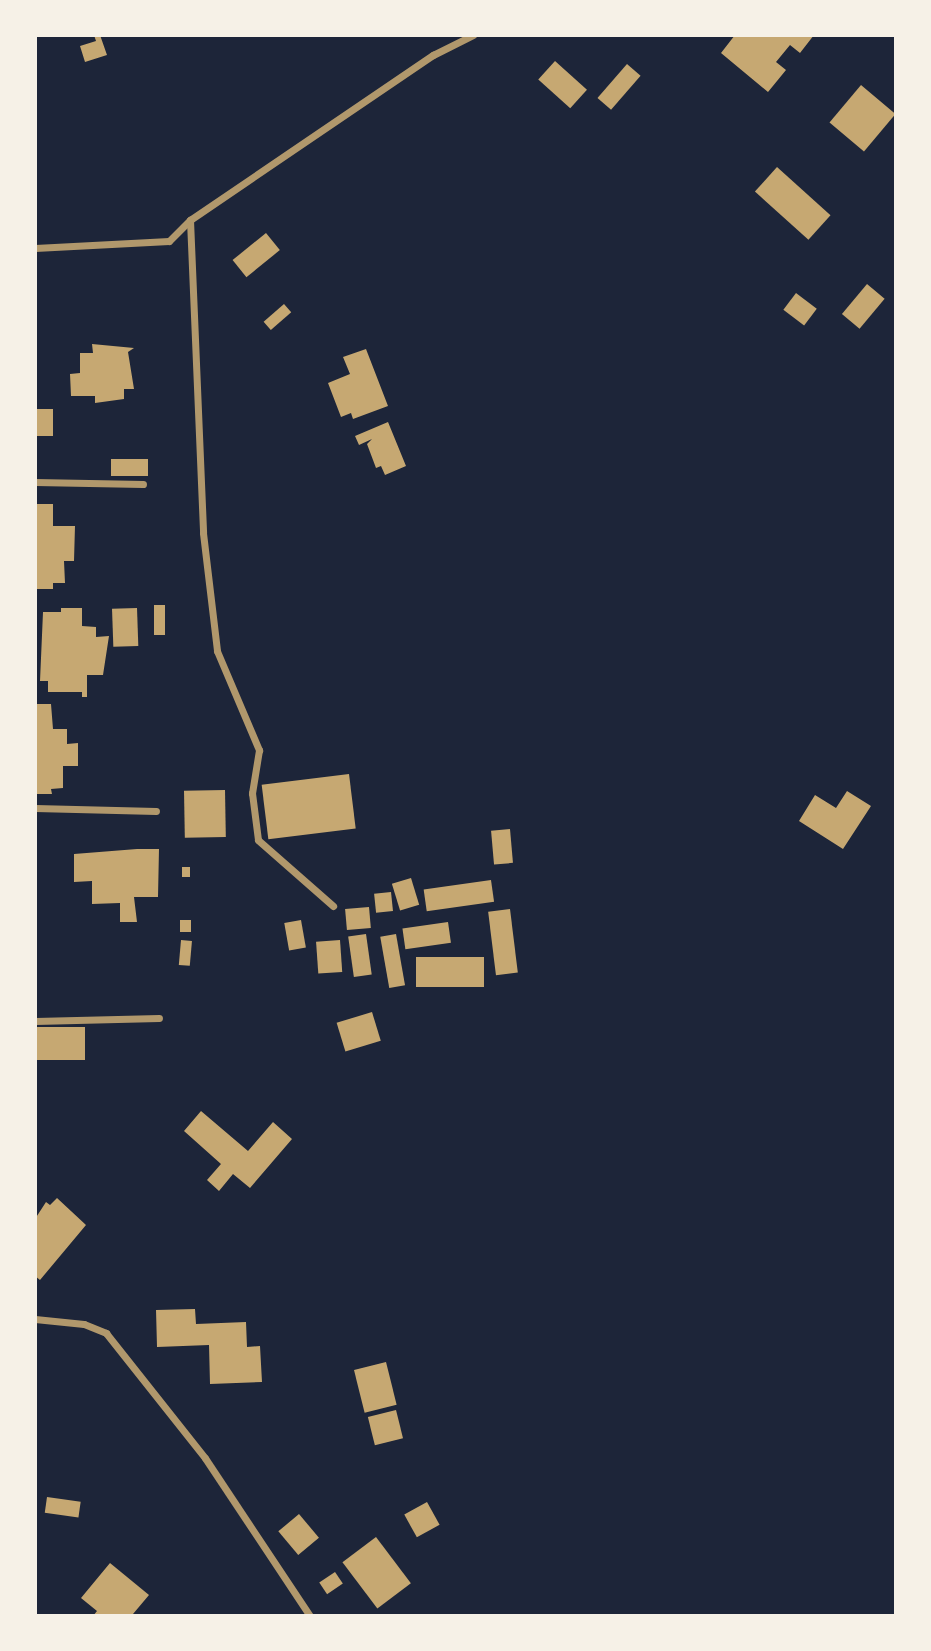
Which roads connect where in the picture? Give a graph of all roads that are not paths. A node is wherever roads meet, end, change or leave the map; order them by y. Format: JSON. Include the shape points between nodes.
{"nodes":[{"id":1,"x":473,"y":35,"type":"edge"},
{"id":2,"x":190,"y":220,"type":"junction"},
{"id":3,"x":35,"y":248,"type":"edge"},
{"id":4,"x":35,"y":482,"type":"edge"},
{"id":5,"x":143,"y":484,"type":"dead end"},
{"id":6,"x":35,"y":808,"type":"edge"},
{"id":7,"x":156,"y":811,"type":"dead end"},
{"id":8,"x":333,"y":906,"type":"dead end"},
{"id":9,"x":159,"y":1018,"type":"dead end"},
{"id":10,"x":35,"y":1021,"type":"edge"},
{"id":11,"x":35,"y":1319,"type":"edge"},
{"id":12,"x":310,"y":1616,"type":"edge"}],
"edges":[{"from":1,"to":2,"type":"street","via":[[433,55]]},
{"from":2,"to":3,"type":"street","via":[[169,241]]},
{"from":2,"to":8,"type":"street","via":[[203,520],[217,652],[259,750],[252,793],[258,840]]},
{"from":4,"to":5,"type":"street"},
{"from":6,"to":7,"type":"street"},
{"from":9,"to":10,"type":"street"},
{"from":11,"to":12,"type":"street","via":[[84,1324],[106,1333],[205,1458]]}]}
